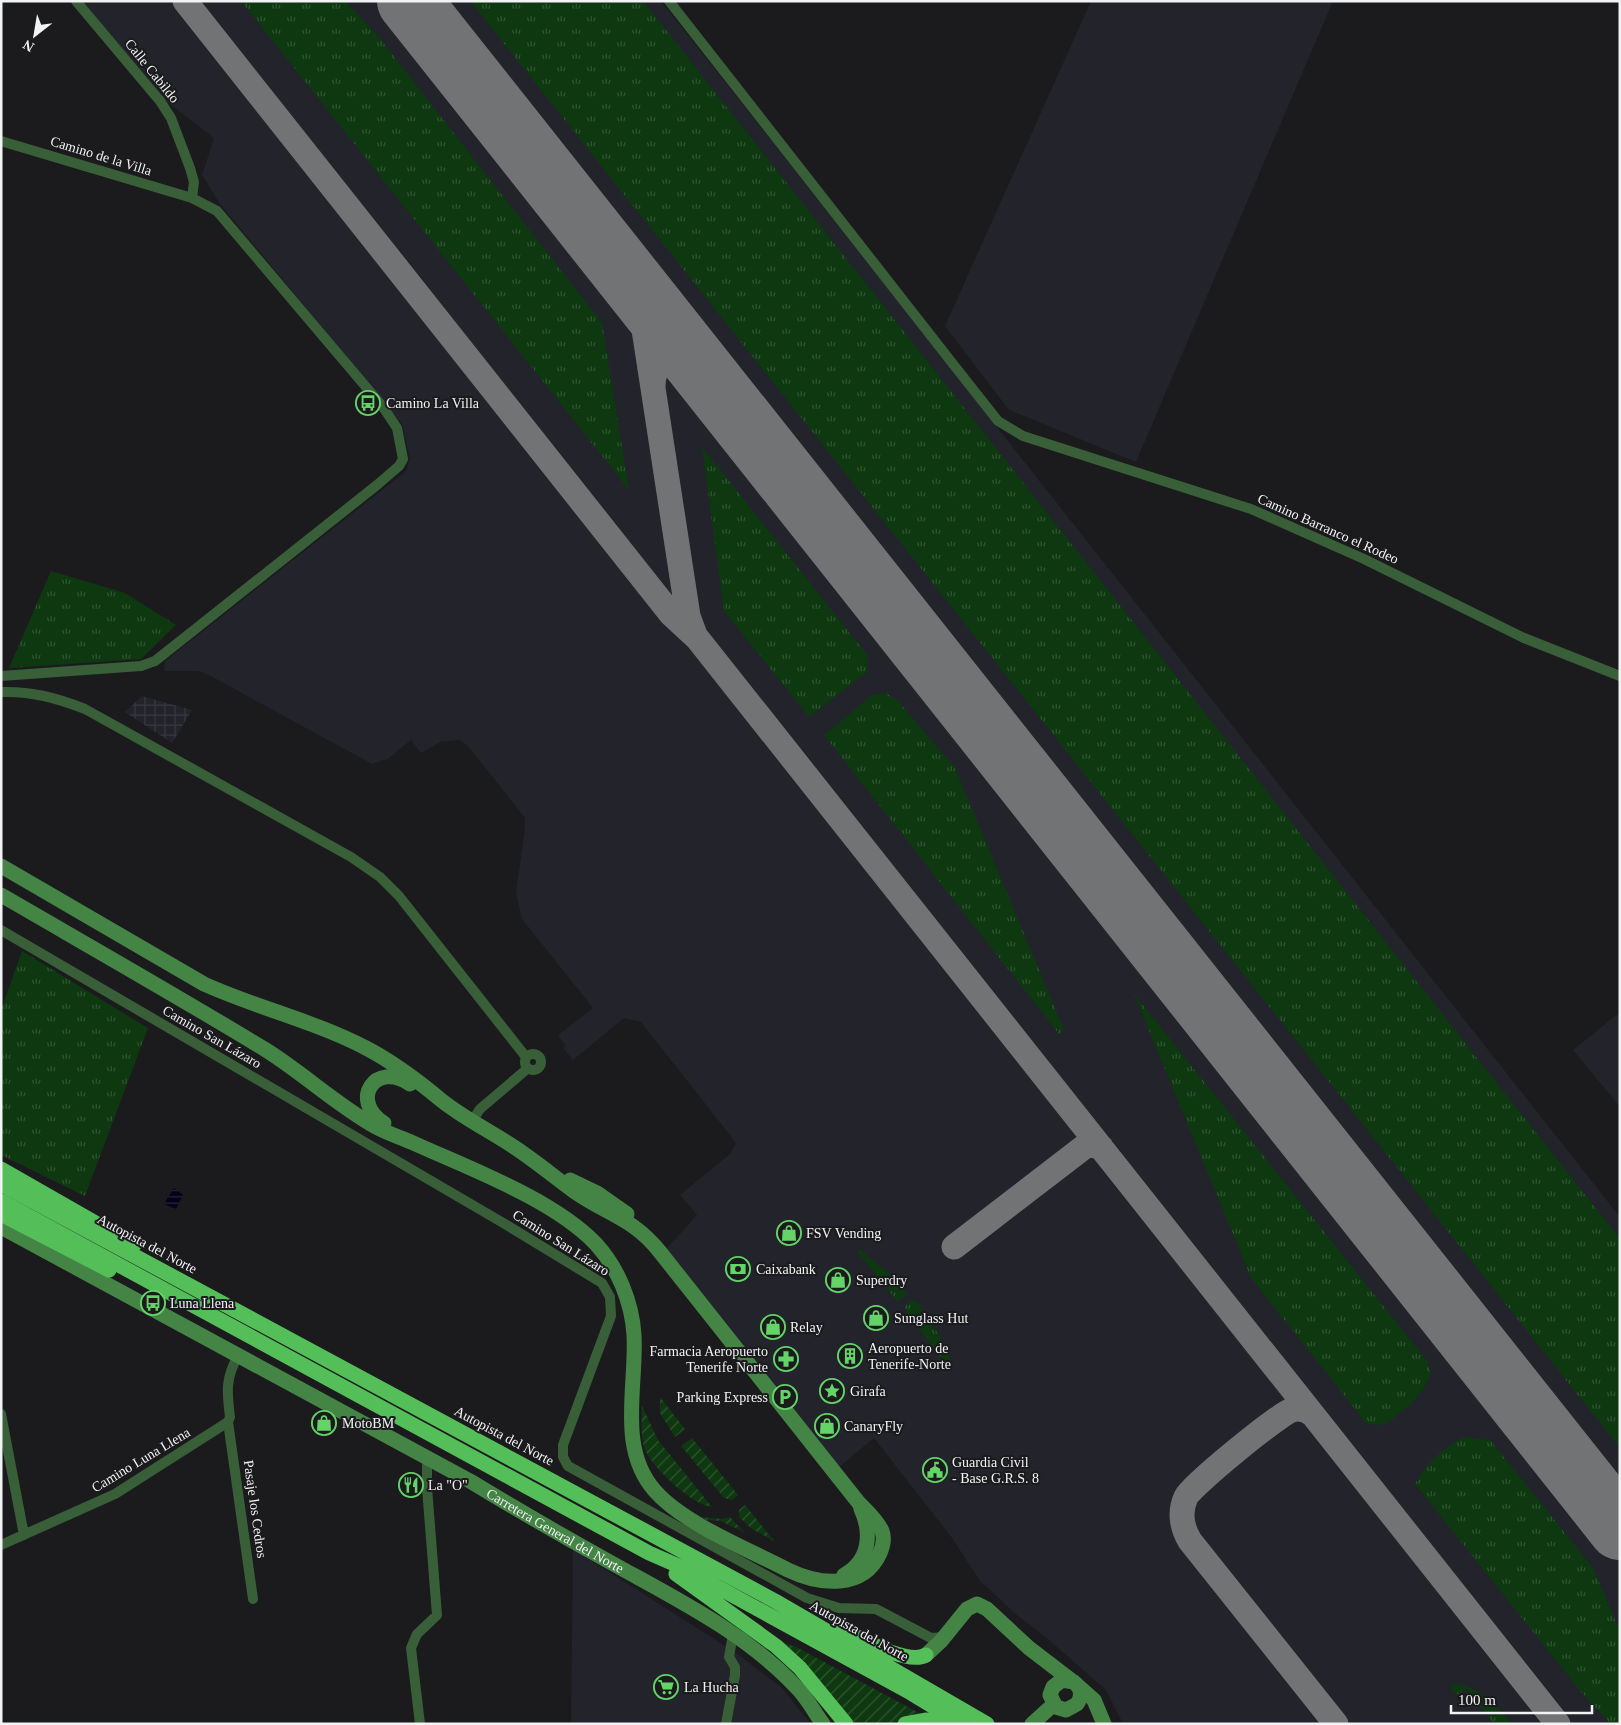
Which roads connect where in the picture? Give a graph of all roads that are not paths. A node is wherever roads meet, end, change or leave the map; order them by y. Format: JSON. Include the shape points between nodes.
{"nodes":[{"id":1,"x":76,"y":1,"type":"edge"},
{"id":2,"x":669,"y":1,"type":"edge"},
{"id":3,"x":1,"y":140,"type":"edge"},
{"id":4,"x":192,"y":198,"type":"junction"},
{"id":5,"x":1,"y":676,"type":"edge"},
{"id":6,"x":1620,"y":676,"type":"edge"},
{"id":7,"x":1,"y":692,"type":"edge"},
{"id":8,"x":1,"y":866,"type":"edge"},
{"id":9,"x":1,"y":895,"type":"edge"},
{"id":10,"x":1,"y":930,"type":"edge"},
{"id":11,"x":526,"y":1058,"type":"junction"},
{"id":12,"x":527,"y":1069,"type":"junction"},
{"id":13,"x":441,"y":1100,"type":"junction"},
{"id":14,"x":472,"y":1121,"type":"junction"},
{"id":15,"x":398,"y":1136,"type":"junction"},
{"id":16,"x":544,"y":1167,"type":"junction"},
{"id":17,"x":1,"y":1169,"type":"edge"},
{"id":18,"x":1,"y":1184,"type":"edge"},
{"id":19,"x":1,"y":1201,"type":"edge"},
{"id":20,"x":1,"y":1214,"type":"edge"},
{"id":21,"x":1,"y":1227,"type":"edge"},
{"id":22,"x":664,"y":1257,"type":"junction"},
{"id":23,"x":156,"y":1267,"type":"junction"},
{"id":24,"x":210,"y":1317,"type":"junction"},
{"id":25,"x":238,"y":1356,"type":"junction"},
{"id":26,"x":1,"y":1414,"type":"edge"},
{"id":27,"x":228,"y":1422,"type":"junction"},
{"id":28,"x":427,"y":1458,"type":"junction"},
{"id":29,"x":24,"y":1535,"type":"junction"},
{"id":30,"x":1,"y":1545,"type":"edge"},
{"id":31,"x":649,"y":1553,"type":"junction"},
{"id":32,"x":254,"y":1599,"type":"dead end"},
{"id":33,"x":775,"y":1601,"type":"junction"},
{"id":34,"x":916,"y":1632,"type":"junction"},
{"id":35,"x":733,"y":1634,"type":"junction"},
{"id":36,"x":944,"y":1637,"type":"junction"},
{"id":37,"x":926,"y":1654,"type":"junction"},
{"id":38,"x":1075,"y":1683,"type":"junction"},
{"id":39,"x":1054,"y":1704,"type":"junction"},
{"id":40,"x":1075,"y":1707,"type":"junction"},
{"id":41,"x":1034,"y":1721,"type":"edge"},
{"id":42,"x":420,"y":1724,"type":"edge"},
{"id":43,"x":726,"y":1724,"type":"edge"},
{"id":44,"x":824,"y":1724,"type":"edge"},
{"id":45,"x":846,"y":1724,"type":"edge"},
{"id":46,"x":905,"y":1724,"type":"edge"},
{"id":47,"x":942,"y":1724,"type":"edge"},
{"id":48,"x":962,"y":1724,"type":"edge"},
{"id":49,"x":986,"y":1724,"type":"edge"},
{"id":50,"x":1102,"y":1724,"type":"edge"}],
"edges":[{"from":1,"to":4,"type":"street","name":"Calle Cabildo","via":[[172,118],[194,182]]},
{"from":2,"to":6,"type":"street","name":"Camino Barranco el Rodeo","via":[[998,421],[1015,432],[1251,509],[1364,559],[1524,638]]},
{"from":3,"to":4,"type":"street","name":"Camino de la Villa"},
{"from":4,"to":5,"type":"street","name":"Camino de la Villa","via":[[217,211],[383,407],[397,428],[403,459],[377,486],[155,661],[141,666]]},
{"from":7,"to":11,"type":"street","via":[[55,697],[84,709],[351,857],[380,877],[399,896]]},
{"from":8,"to":13,"type":"main road","via":[[204,984],[366,1048],[426,1086]]},
{"from":9,"to":15,"type":"main road","via":[[266,1050],[366,1121]]},
{"from":10,"to":34,"type":"street","name":"Camino San Lázaro","via":[[602,1283],[610,1297],[611,1316],[563,1445],[563,1457],[568,1466],[807,1598],[839,1608],[876,1609]]},
{"from":11,"to":12,"type":"street","via":[[524,1064]]},
{"from":11,"to":12,"type":"street","via":[[535,1054],[541,1061],[536,1070]]},
{"from":12,"to":14,"type":"street","via":[[480,1109]]},
{"from":13,"to":14,"type":"main road"},
{"from":13,"to":15,"type":"main road","via":[[396,1076],[382,1077],[374,1082],[367,1094],[369,1108]]},
{"from":14,"to":16,"type":"main road"},
{"from":15,"to":22,"type":"main road","via":[[539,1203],[575,1226],[596,1245],[617,1275],[632,1314],[635,1353],[632,1430],[638,1466],[661,1498],[697,1523],[805,1578],[830,1581],[853,1570],[865,1552],[868,1530],[858,1502]]},
{"from":16,"to":22,"type":"main road","via":[[601,1209],[620,1216],[639,1229]]},
{"from":16,"to":22,"type":"main road","via":[[597,1193],[627,1213],[650,1234]]},
{"from":17,"to":23,"type":"highway","via":[[132,1243]]},
{"from":18,"to":23,"type":"highway","name":"Autopista del Norte"},
{"from":19,"to":24,"type":"highway"},
{"from":20,"to":24,"type":"highway","via":[[184,1308]]},
{"from":21,"to":25,"type":"main road","name":"Carretera General del Norte"},
{"from":23,"to":33,"type":"highway","name":"Autopista del Norte"},
{"from":24,"to":31,"type":"highway"},
{"from":25,"to":27,"type":"street","via":[[227,1384]]},
{"from":25,"to":28,"type":"main road","name":"Carretera General del Norte"},
{"from":26,"to":29,"type":"street"},
{"from":27,"to":29,"type":"street","name":"Camino Luna Llena","via":[[115,1494]]},
{"from":27,"to":32,"type":"street","name":"Pasaje los Cedros"},
{"from":28,"to":35,"type":"main road","name":"Carretera General del Norte"},
{"from":28,"to":42,"type":"street","via":[[436,1615],[412,1640]]},
{"from":29,"to":30,"type":"street","name":"Camino Luna Llena"},
{"from":31,"to":45,"type":"highway","via":[[776,1646],[800,1668]]},
{"from":31,"to":48,"type":"highway","via":[[706,1581]]},
{"from":33,"to":37,"type":"highway","via":[[800,1609],[898,1654],[918,1658]]},
{"from":33,"to":49,"type":"highway","name":"Autopista del Norte"},
{"from":34,"to":36,"type":"street","name":"Camino San Lázaro","via":[[931,1638]]},
{"from":34,"to":37,"type":"street","via":[[924,1643]]},
{"from":35,"to":43,"type":"street","via":[[729,1657],[735,1667],[735,1675]]},
{"from":35,"to":44,"type":"main road","name":"Carretera General del Norte","via":[[767,1659],[799,1691]]},
{"from":36,"to":37,"type":"main road"},
{"from":36,"to":38,"type":"main road","via":[[970,1606],[980,1605]]},
{"from":38,"to":39,"type":"main road","via":[[1062,1680],[1054,1684],[1050,1695]]},
{"from":38,"to":40,"type":"main road","via":[[1081,1694]]},
{"from":38,"to":50,"type":"main road","via":[[1094,1700]]},
{"from":39,"to":40,"type":"main road","via":[[1062,1710]]},
{"from":39,"to":41,"type":"main road"},
{"from":40,"to":50,"type":"main road"},
{"from":46,"to":47,"type":"highway","via":[[927,1720]]}]}
